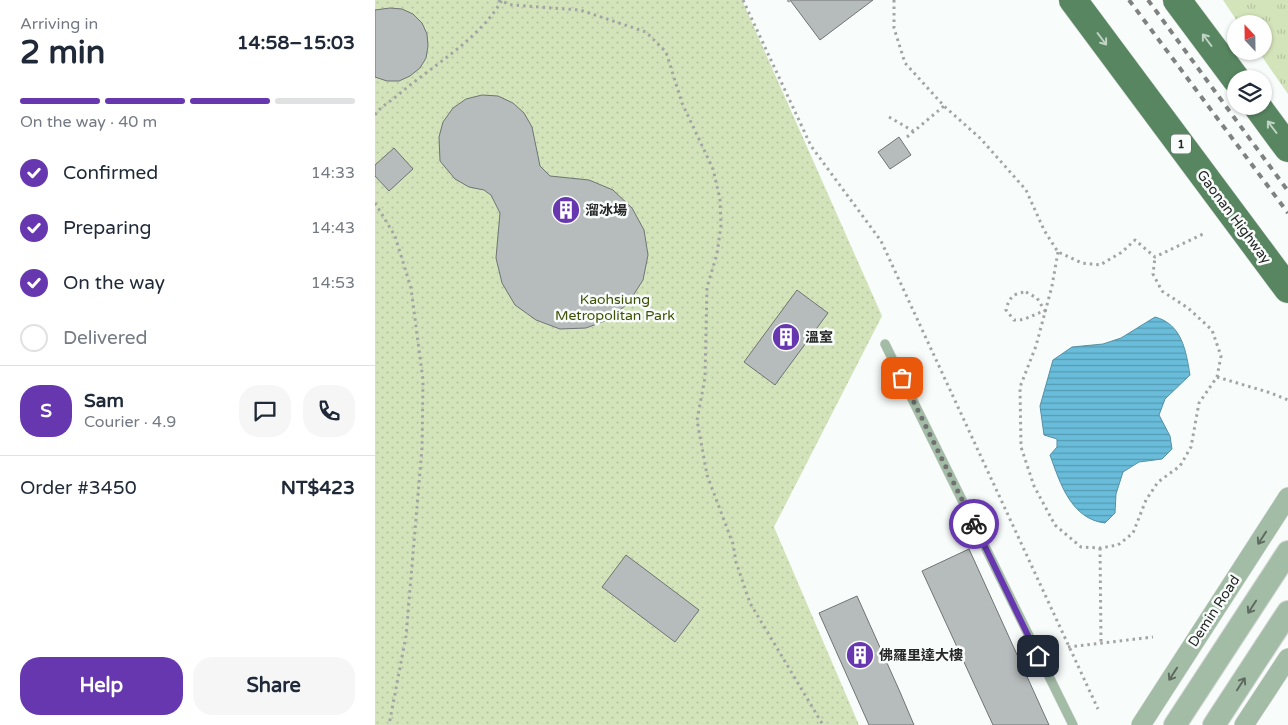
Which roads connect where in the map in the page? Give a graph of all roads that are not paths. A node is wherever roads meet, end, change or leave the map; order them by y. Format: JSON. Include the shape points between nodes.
{"nodes":[{"id":1,"x":1073,"y":0,"type":"edge"},
{"id":2,"x":1177,"y":0,"type":"edge"},
{"id":3,"x":1229,"y":70,"type":"edge"},
{"id":4,"x":1264,"y":115,"type":"edge"},
{"id":5,"x":1288,"y":148,"type":"edge"},
{"id":6,"x":1288,"y":289,"type":"edge"},
{"id":7,"x":885,"y":344,"type":"dead end"},
{"id":8,"x":1288,"y":497,"type":"edge"},
{"id":9,"x":1288,"y":552,"type":"edge"},
{"id":10,"x":1288,"y":612,"type":"edge"},
{"id":11,"x":1288,"y":658,"type":"edge"},
{"id":12,"x":1073,"y":725,"type":"edge"},
{"id":13,"x":1141,"y":725,"type":"edge"},
{"id":14,"x":1175,"y":725,"type":"edge"},
{"id":15,"x":1214,"y":725,"type":"edge"},
{"id":16,"x":1244,"y":725,"type":"edge"}],
"edges":[{"from":1,"to":6,"type":"main road","name":"Gaonan Highway","number":"1","one_way":true},
{"from":3,"to":2,"type":"main road","one_way":true},
{"from":5,"to":4,"type":"main road","one_way":true},
{"from":7,"to":12,"type":"lane"},
{"from":8,"to":13,"type":"street","name":"Demin Road","one_way":true},
{"from":9,"to":14,"type":"street","one_way":true},
{"from":15,"to":10,"type":"street","one_way":true},
{"from":11,"to":16,"type":"street"}]}
